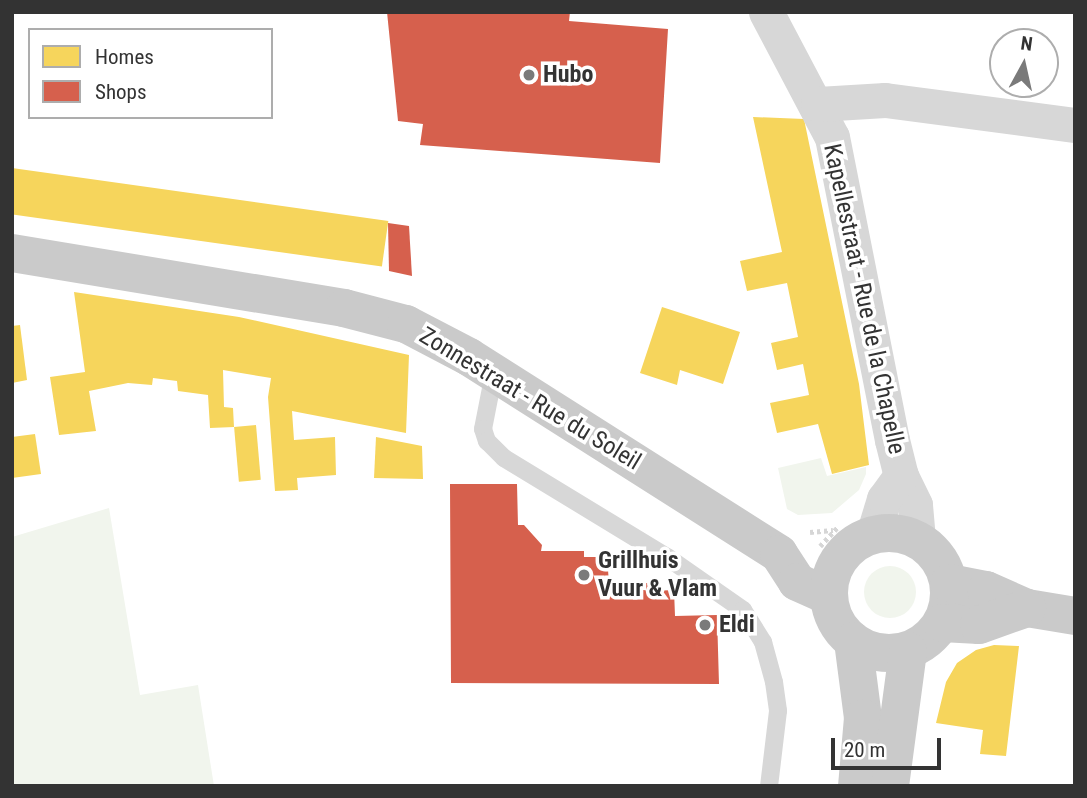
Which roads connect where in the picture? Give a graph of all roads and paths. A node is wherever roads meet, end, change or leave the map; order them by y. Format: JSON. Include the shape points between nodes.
{"nodes":[{"id":1,"x":766,"y":12,"type":"edge"},
{"id":2,"x":818,"y":104,"type":"junction"},
{"id":3,"x":1075,"y":125,"type":"edge"},
{"id":4,"x":12,"y":253,"type":"edge"},
{"id":5,"x":494,"y":373,"type":"junction"},
{"id":6,"x":901,"y":476,"type":"junction"},
{"id":7,"x":876,"y":522,"type":"junction"},
{"id":8,"x":918,"y":540,"type":"junction"},
{"id":9,"x":811,"y":555,"type":"junction"},
{"id":10,"x":949,"y":583,"type":"junction"},
{"id":11,"x":829,"y":596,"type":"junction"},
{"id":12,"x":1027,"y":608,"type":"junction"},
{"id":13,"x":1075,"y":616,"type":"edge"},
{"id":14,"x":942,"y":622,"type":"junction"},
{"id":15,"x":853,"y":641,"type":"junction"},
{"id":16,"x":908,"y":651,"type":"junction"},
{"id":17,"x":769,"y":786,"type":"edge"},
{"id":18,"x":857,"y":786,"type":"edge"},
{"id":19,"x":890,"y":786,"type":"edge"}],
"edges":[{"from":1,"to":2,"type":"street","name":"Kapellestraat - Rue de la Chapelle"},
{"from":2,"to":3,"type":"street","via":[[884,100]]},
{"from":2,"to":6,"type":"street","name":"Kapellestraat - Rue de la Chapelle","via":[[847,196]]},
{"from":4,"to":5,"type":"main road","name":"Zonnestraat - Rue du Soleil","via":[[372,314],[426,333]]},
{"from":5,"to":9,"type":"main road","name":"Zonnestraat - Rue du Soleil"},
{"from":5,"to":17,"type":"lane","via":[[483,429],[504,458],[667,557],[743,610],[763,642],[774,682],[777,740]]},
{"from":6,"to":7,"type":"street","name":"Kapellestraat - Rue de la Chapelle"},
{"from":6,"to":8,"type":"street","name":"Kapellestraat - Rue de la Chapelle","via":[[915,505]]},
{"from":7,"to":8,"type":"main road","via":[[888,533]]},
{"from":7,"to":9,"type":"main road"},
{"from":7,"to":9,"type":"path","via":[[852,517]]},
{"from":8,"to":10,"type":"main road","via":[[932,551]]},
{"from":9,"to":11,"type":"main road"},
{"from":9,"to":11,"type":"main road","name":"Zonnestraat - Rue du Soleil","via":[[797,582]]},
{"from":10,"to":12,"type":"main road","via":[[986,590]]},
{"from":10,"to":14,"type":"main road"},
{"from":11,"to":15,"type":"main road","via":[[836,621]]},
{"from":12,"to":13,"type":"main road"},
{"from":12,"to":14,"type":"main road","via":[[979,625]]},
{"from":14,"to":16,"type":"main road","via":[[927,640]]},
{"from":15,"to":16,"type":"main road","via":[[888,654]]},
{"from":15,"to":18,"type":"main road","via":[[863,718]]},
{"from":16,"to":19,"type":"main road"}]}
